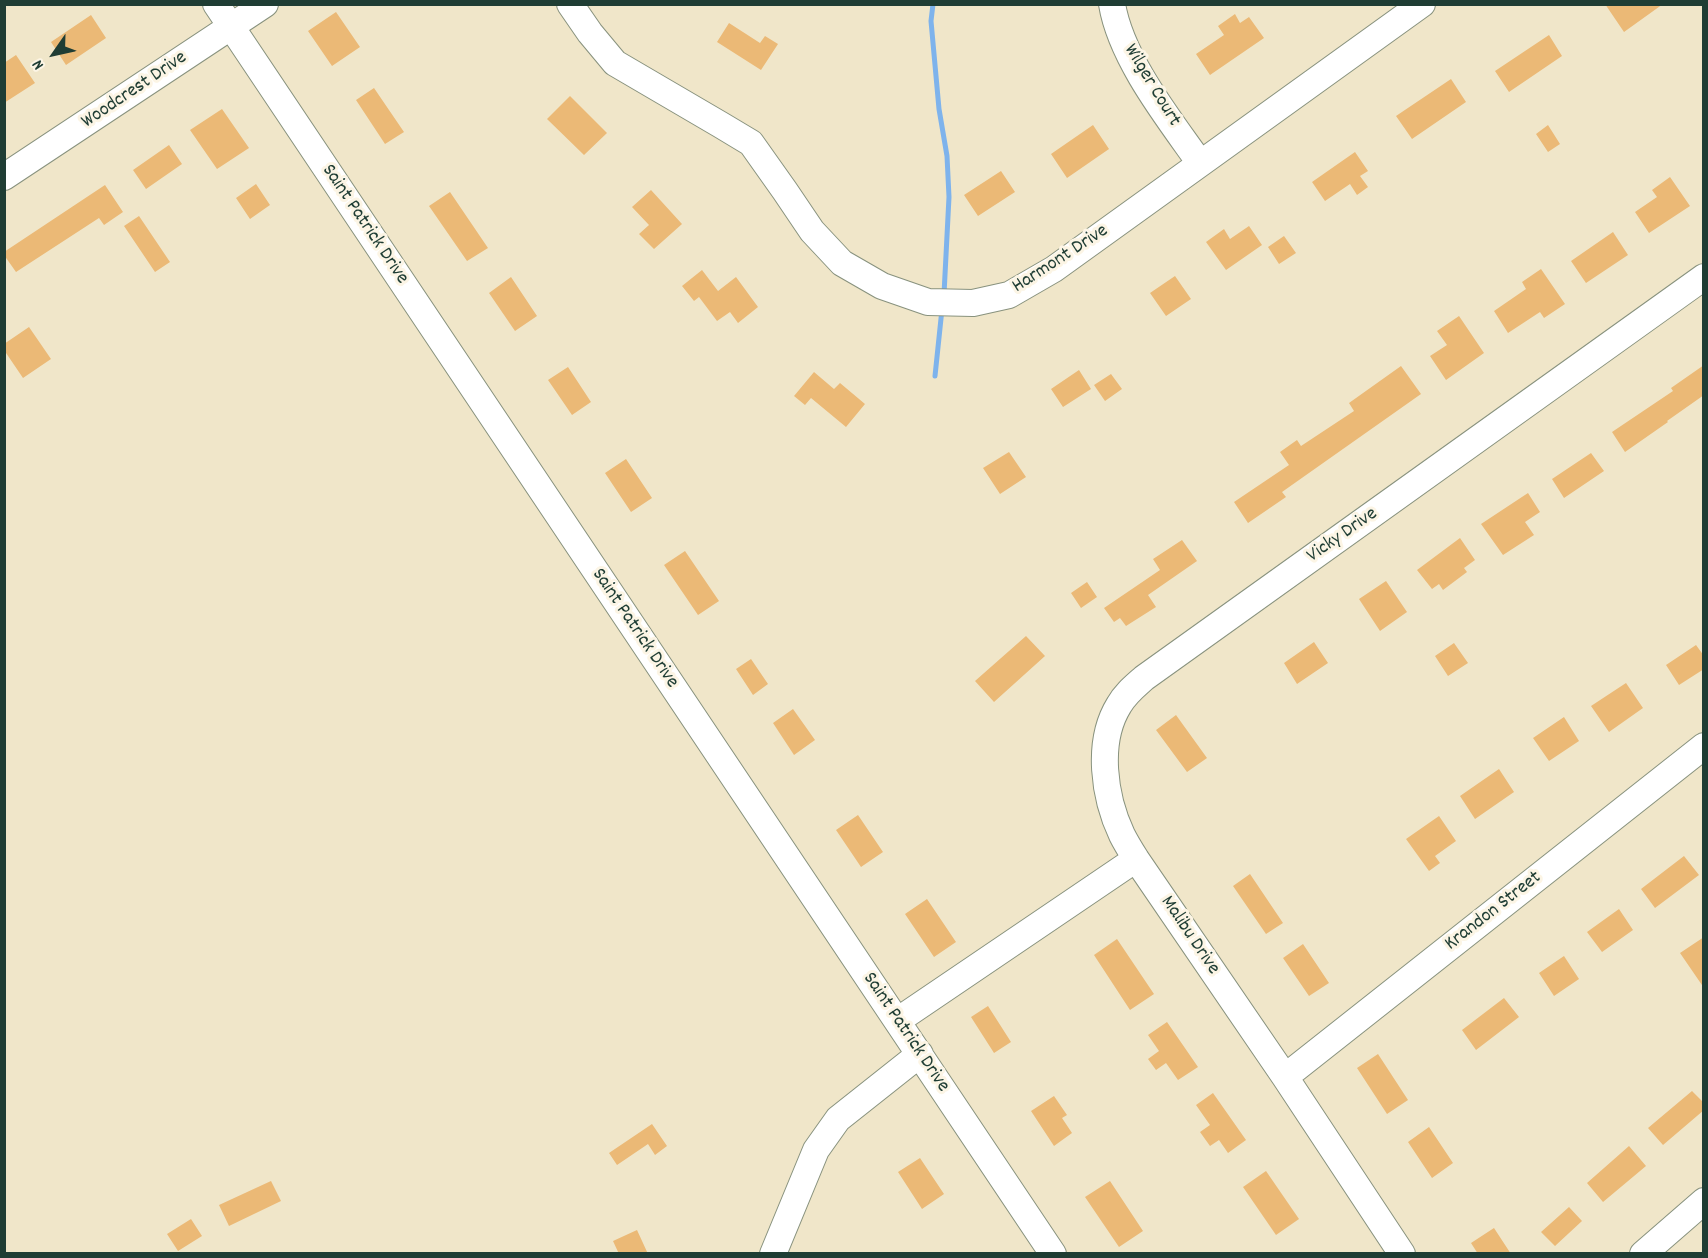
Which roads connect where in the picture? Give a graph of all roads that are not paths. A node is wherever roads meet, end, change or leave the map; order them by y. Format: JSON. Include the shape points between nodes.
{"nodes":[{"id":1,"x":216,"y":4,"type":"edge"},
{"id":2,"x":265,"y":4,"type":"edge"},
{"id":3,"x":570,"y":4,"type":"edge"},
{"id":4,"x":1112,"y":4,"type":"edge"},
{"id":5,"x":1422,"y":4,"type":"edge"},
{"id":6,"x":231,"y":27,"type":"junction"},
{"id":7,"x":1200,"y":163,"type":"junction"},
{"id":8,"x":4,"y":177,"type":"edge"},
{"id":9,"x":1704,"y":277,"type":"edge"},
{"id":10,"x":1704,"y":746,"type":"edge"},
{"id":11,"x":1136,"y":859,"type":"junction"},
{"id":12,"x":897,"y":1021,"type":"junction"},
{"id":13,"x":920,"y":1054,"type":"junction"},
{"id":14,"x":1285,"y":1077,"type":"junction"},
{"id":15,"x":1704,"y":1201,"type":"edge"},
{"id":16,"x":773,"y":1254,"type":"edge"},
{"id":17,"x":1053,"y":1254,"type":"edge"},
{"id":18,"x":1402,"y":1254,"type":"edge"},
{"id":19,"x":1643,"y":1254,"type":"edge"}],
"edges":[{"from":1,"to":6,"type":"street","name":"Saint Patrick Drive"},
{"from":2,"to":6,"type":"street","name":"Woodcrest Drive"},
{"from":3,"to":7,"type":"street","name":"Harmont Drive","via":[[615,63],[751,144],[812,231],[842,263],[882,286],[928,302],[973,303],[1009,295],[1054,269]]},
{"from":4,"to":7,"type":"street","name":"Wilger Court","via":[[1130,54],[1157,102]]},
{"from":5,"to":7,"type":"street","name":"Harmont Drive"},
{"from":6,"to":8,"type":"street","name":"Woodcrest Drive"},
{"from":6,"to":12,"type":"street","name":"Saint Patrick Drive"},
{"from":9,"to":11,"type":"street","name":"Vicky Drive","via":[[1131,689],[1112,718],[1105,754],[1114,815]]},
{"from":10,"to":14,"type":"street","name":"Krandon Street"},
{"from":11,"to":12,"type":"street"},
{"from":11,"to":14,"type":"street","name":"Malibu Drive"},
{"from":12,"to":13,"type":"street","name":"Saint Patrick Drive"},
{"from":13,"to":16,"type":"street","via":[[838,1119],[816,1150]]},
{"from":13,"to":17,"type":"street","name":"Saint Patrick Drive"},
{"from":14,"to":18,"type":"street","name":"Malibu Drive"},
{"from":15,"to":19,"type":"street"}]}
